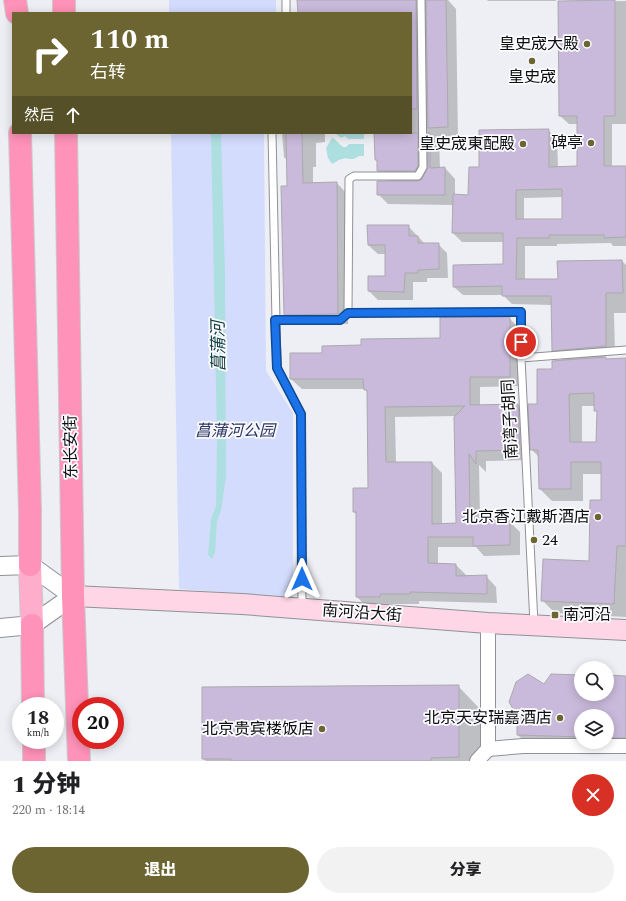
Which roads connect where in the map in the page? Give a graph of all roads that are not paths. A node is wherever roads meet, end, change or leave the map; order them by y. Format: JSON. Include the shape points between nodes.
{"nodes":[{"id":1,"x":15,"y":0,"type":"edge"},
{"id":2,"x":64,"y":0,"type":"edge"},
{"id":3,"x":286,"y":0,"type":"edge"},
{"id":4,"x":420,"y":0,"type":"edge"},
{"id":5,"x":17,"y":12,"type":"edge"},
{"id":6,"x":64,"y":12,"type":"edge"},
{"id":7,"x":286,"y":12,"type":"edge"},
{"id":8,"x":20,"y":134,"type":"edge"},
{"id":9,"x":66,"y":134,"type":"edge"},
{"id":10,"x":272,"y":134,"type":"edge"},
{"id":11,"x":348,"y":313,"type":"junction"},
{"id":12,"x":275,"y":320,"type":"junction"},
{"id":13,"x":626,"y":350,"type":"edge"},
{"id":14,"x":521,"y":358,"type":"junction"},
{"id":15,"x":30,"y":565,"type":"junction"},
{"id":16,"x":0,"y":566,"type":"edge"},
{"id":17,"x":73,"y":596,"type":"junction"},
{"id":18,"x":302,"y":609,"type":"junction"},
{"id":19,"x":488,"y":623,"type":"junction"},
{"id":20,"x":534,"y":624,"type":"junction"},
{"id":21,"x":32,"y":626,"type":"junction"},
{"id":22,"x":0,"y":628,"type":"edge"},
{"id":23,"x":626,"y":630,"type":"edge"},
{"id":24,"x":33,"y":697,"type":"edge"},
{"id":25,"x":626,"y":746,"type":"edge"},
{"id":26,"x":34,"y":749,"type":"edge"},
{"id":27,"x":488,"y":749,"type":"junction"},
{"id":28,"x":34,"y":761,"type":"edge"},
{"id":29,"x":79,"y":761,"type":"edge"},
{"id":30,"x":477,"y":761,"type":"edge"}],
"edges":[{"from":1,"to":5,"type":"highway"},
{"from":2,"to":6,"type":"highway"},
{"from":3,"to":7,"type":"lane"},
{"from":4,"to":11,"type":"lane","via":[[422,167],[418,176],[354,176],[349,179]]},
{"from":8,"to":15,"type":"highway"},
{"from":9,"to":17,"type":"highway","name":"东长安街"},
{"from":10,"to":12,"type":"lane"},
{"from":11,"to":12,"type":"lane","via":[[340,320]]},
{"from":11,"to":14,"type":"lane","name":"南湾子胡同","via":[[521,312]]},
{"from":12,"to":18,"type":"lane","via":[[277,368],[301,414]]},
{"from":13,"to":14,"type":"lane"},
{"from":14,"to":20,"type":"lane","name":"南湾子胡同"},
{"from":15,"to":16,"type":"street"},
{"from":15,"to":17,"type":"street"},
{"from":15,"to":21,"type":"main road"},
{"from":17,"to":18,"type":"main road","name":"南河沿大街"},
{"from":17,"to":21,"type":"street"},
{"from":17,"to":29,"type":"highway","name":"东长安街"},
{"from":18,"to":19,"type":"main road","name":"南河沿大街"},
{"from":19,"to":20,"type":"main road","name":"南河沿大街"},
{"from":19,"to":27,"type":"street"},
{"from":20,"to":23,"type":"main road","name":"南河沿大街"},
{"from":21,"to":22,"type":"street"},
{"from":21,"to":24,"type":"highway"},
{"from":25,"to":27,"type":"street","via":[[523,746]]},
{"from":26,"to":28,"type":"highway"},
{"from":27,"to":30,"type":"street"}]}
